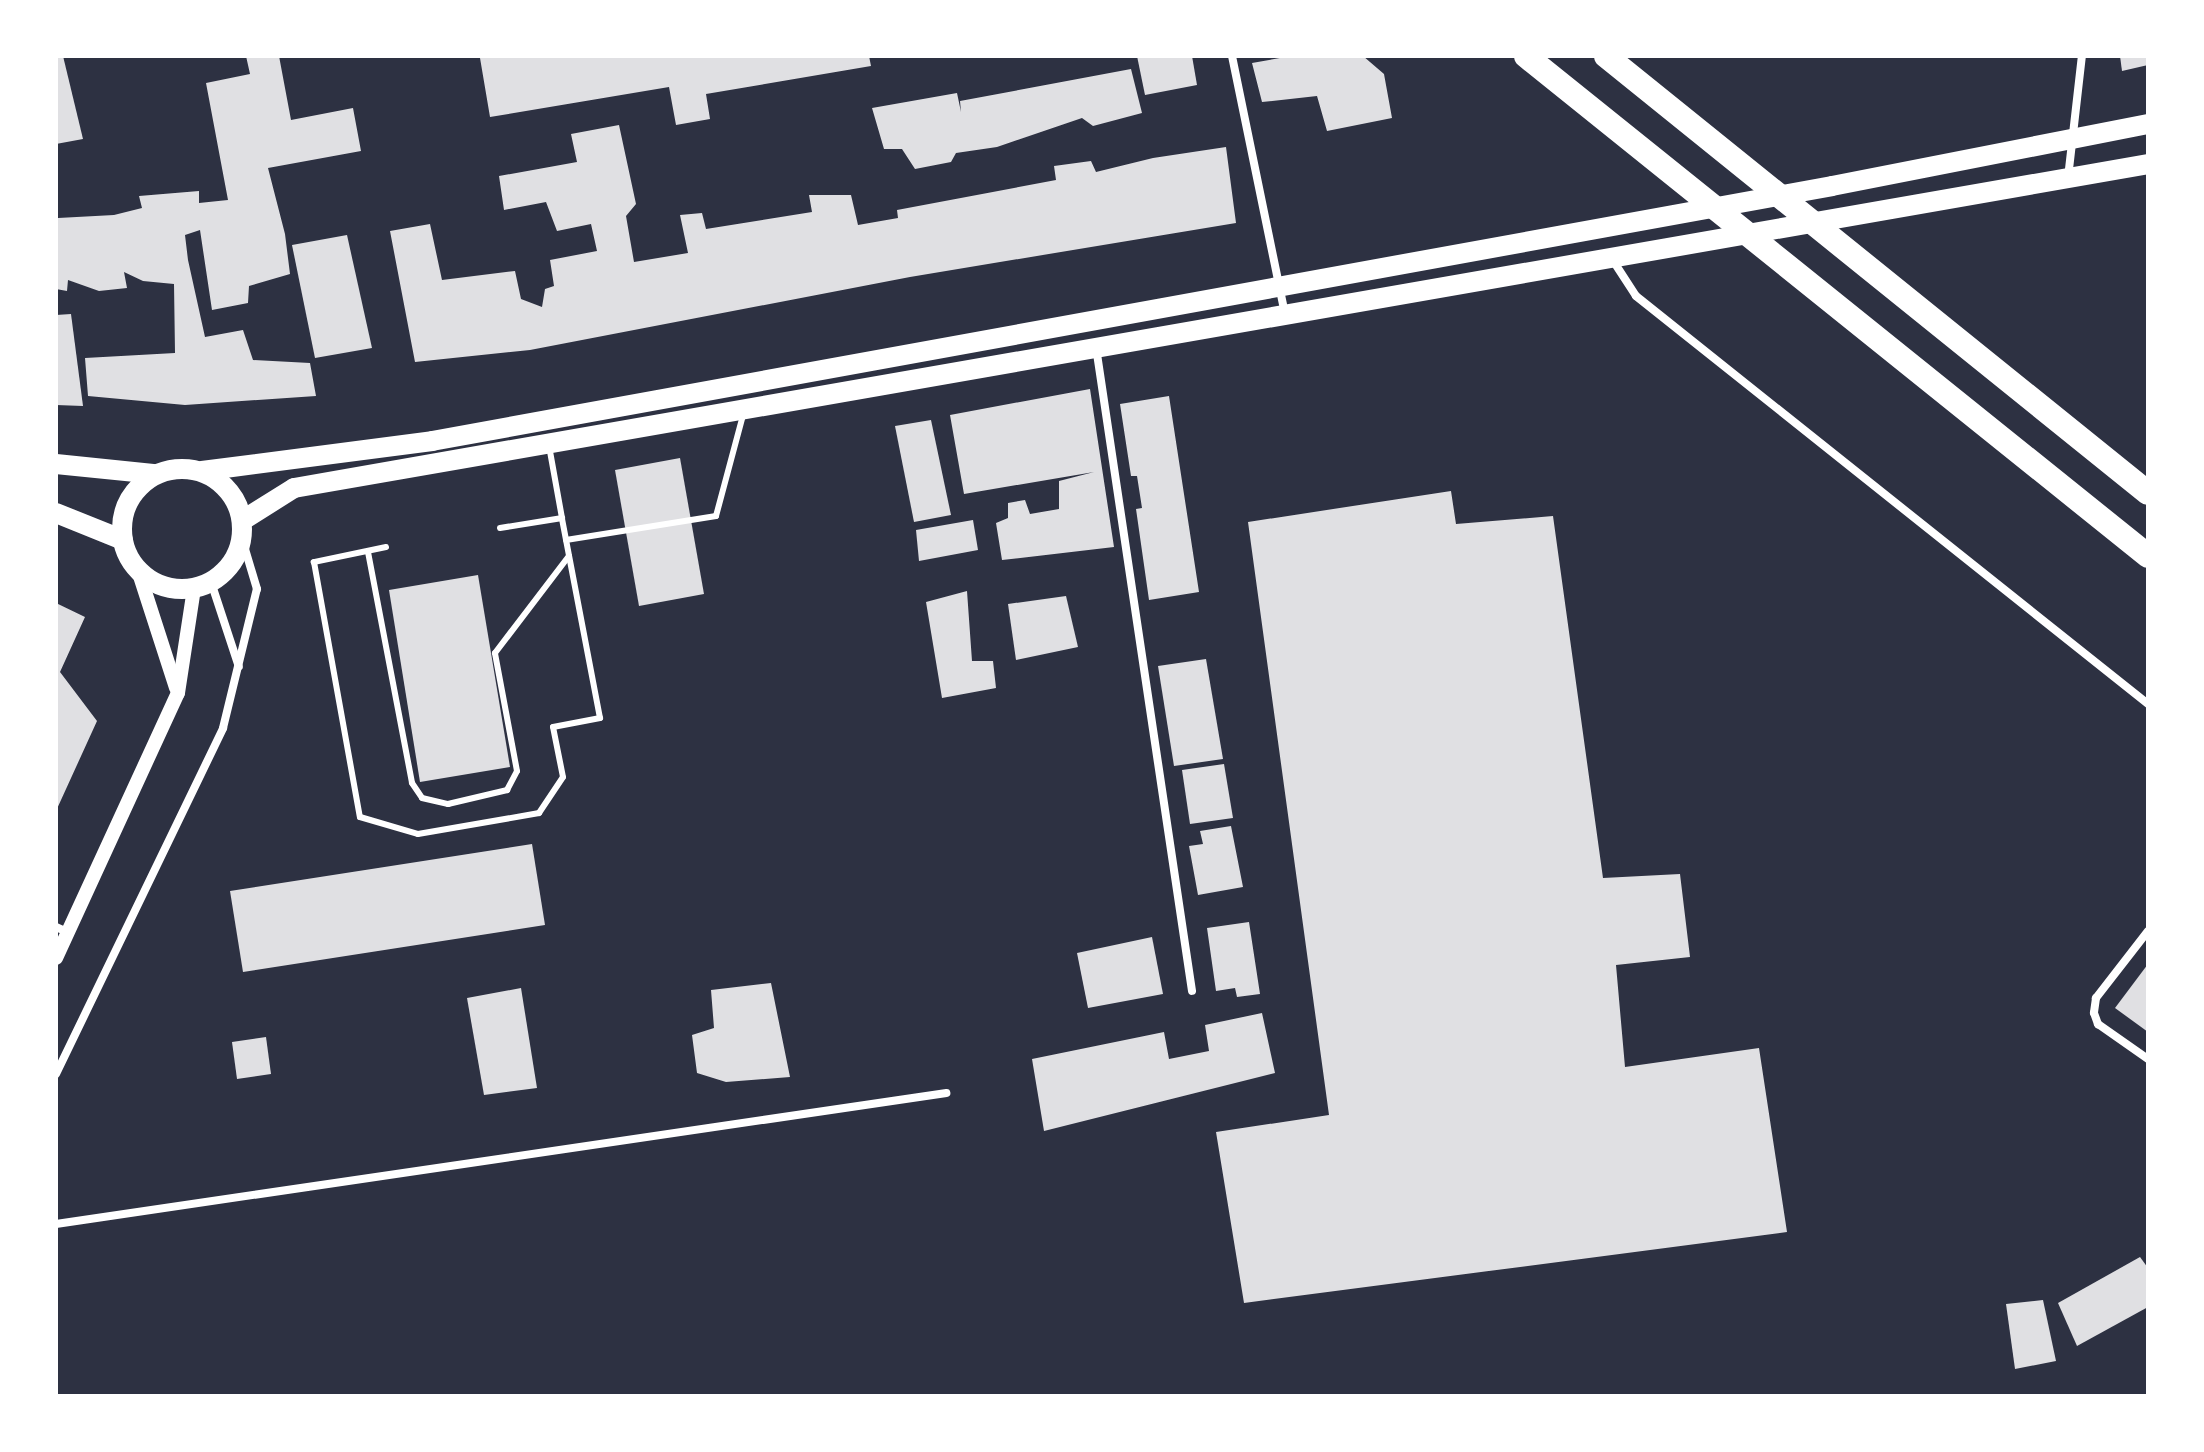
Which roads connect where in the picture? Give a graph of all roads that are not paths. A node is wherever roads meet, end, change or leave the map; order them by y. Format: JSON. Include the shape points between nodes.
{"nodes":[{"id":1,"x":1232,"y":56,"type":"edge"},
{"id":2,"x":1526,"y":56,"type":"edge"},
{"id":3,"x":1606,"y":56,"type":"edge"},
{"id":4,"x":2082,"y":56,"type":"edge"},
{"id":5,"x":2148,"y":124,"type":"edge"},
{"id":6,"x":2072,"y":137,"type":"junction"},
{"id":7,"x":2148,"y":164,"type":"edge"},
{"id":8,"x":2068,"y":178,"type":"junction"},
{"id":9,"x":1611,"y":258,"type":"junction"},
{"id":10,"x":1278,"y":286,"type":"junction"},
{"id":11,"x":1285,"y":314,"type":"junction"},
{"id":12,"x":1096,"y":347,"type":"junction"},
{"id":13,"x":744,"y":410,"type":"junction"},
{"id":14,"x":549,"y":446,"type":"junction"},
{"id":15,"x":56,"y":464,"type":"edge"},
{"id":16,"x":202,"y":471,"type":"junction"},
{"id":17,"x":155,"y":474,"type":"junction"},
{"id":18,"x":2148,"y":493,"type":"edge"},
{"id":19,"x":56,"y":513,"type":"edge"},
{"id":20,"x":562,"y":518,"type":"junction"},
{"id":21,"x":500,"y":528,"type":"dead end"},
{"id":22,"x":242,"y":530,"type":"junction"},
{"id":23,"x":123,"y":540,"type":"junction"},
{"id":24,"x":566,"y":540,"type":"junction"},
{"id":25,"x":386,"y":547,"type":"dead end"},
{"id":26,"x":368,"y":552,"type":"junction"},
{"id":27,"x":569,"y":556,"type":"junction"},
{"id":28,"x":2148,"y":556,"type":"edge"},
{"id":29,"x":138,"y":570,"type":"junction"},
{"id":30,"x":203,"y":586,"type":"junction"},
{"id":31,"x":239,"y":667,"type":"junction"},
{"id":32,"x":178,"y":693,"type":"junction"},
{"id":33,"x":2148,"y":704,"type":"edge"},
{"id":34,"x":62,"y":930,"type":"edge"},
{"id":35,"x":2148,"y":931,"type":"edge"},
{"id":36,"x":56,"y":958,"type":"edge"},
{"id":37,"x":1192,"y":991,"type":"dead end"},
{"id":38,"x":2148,"y":1059,"type":"edge"},
{"id":39,"x":56,"y":1074,"type":"edge"},
{"id":40,"x":946,"y":1093,"type":"dead end"},
{"id":41,"x":56,"y":1224,"type":"edge"}],
"edges":[{"from":1,"to":10,"type":"street"},
{"from":2,"to":28,"type":"highway"},
{"from":3,"to":18,"type":"highway"},
{"from":4,"to":6,"type":"street"},
{"from":5,"to":6,"type":"main road"},
{"from":6,"to":8,"type":"street"},
{"from":6,"to":10,"type":"main road"},
{"from":7,"to":8,"type":"main road"},
{"from":8,"to":9,"type":"main road"},
{"from":9,"to":11,"type":"main road"},
{"from":9,"to":33,"type":"street","via":[[1636,296]]},
{"from":10,"to":11,"type":"street"},
{"from":10,"to":16,"type":"main road","via":[[432,441]]},
{"from":11,"to":12,"type":"main road"},
{"from":12,"to":13,"type":"main road"},
{"from":12,"to":37,"type":"street"},
{"from":13,"to":14,"type":"main road"},
{"from":13,"to":24,"type":"lane","via":[[716,516]]},
{"from":14,"to":20,"type":"lane"},
{"from":14,"to":22,"type":"main road","via":[[294,488]]},
{"from":15,"to":17,"type":"main road"},
{"from":16,"to":17,"type":"main road","via":[[170,469]]},
{"from":16,"to":22,"type":"main road","via":[[229,490]]},
{"from":17,"to":23,"type":"main road","via":[[128,502]]},
{"from":19,"to":23,"type":"main road"},
{"from":20,"to":21,"type":"lane"},
{"from":20,"to":24,"type":"lane"},
{"from":22,"to":30,"type":"main road","via":[[237,557]]},
{"from":22,"to":31,"type":"street","via":[[257,589]]},
{"from":23,"to":29,"type":"main road"},
{"from":24,"to":27,"type":"lane"},
{"from":25,"to":26,"type":"lane"},
{"from":26,"to":27,"type":"lane","via":[[412,783],[422,798],[448,804],[507,790],[517,771],[495,653]]},
{"from":26,"to":27,"type":"lane","via":[[314,562],[360,817],[418,834],[539,813],[563,777],[553,727],[600,718]]},
{"from":29,"to":30,"type":"main road","via":[[174,589]]},
{"from":29,"to":32,"type":"street"},
{"from":30,"to":31,"type":"street"},
{"from":30,"to":32,"type":"street"},
{"from":31,"to":39,"type":"street","via":[[223,728]]},
{"from":32,"to":34,"type":"street"},
{"from":34,"to":36,"type":"street"},
{"from":35,"to":38,"type":"street","via":[[2096,998],[2094,1013],[2098,1024]]},
{"from":40,"to":41,"type":"street"}]}
